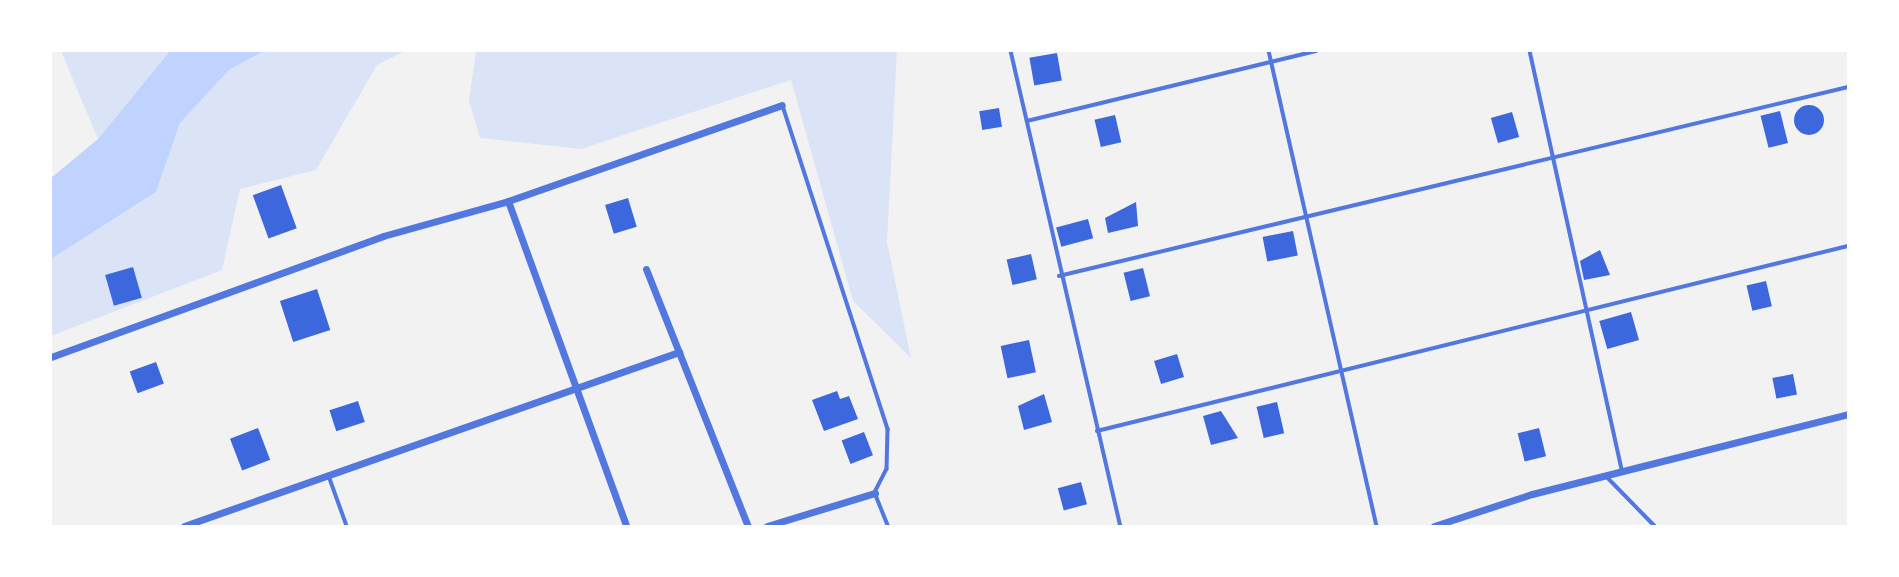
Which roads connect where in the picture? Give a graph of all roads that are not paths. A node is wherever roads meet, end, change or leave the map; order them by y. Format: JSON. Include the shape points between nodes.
{"nodes":[{"id":1,"x":1011,"y":51,"type":"edge"},
{"id":2,"x":1269,"y":51,"type":"edge"},
{"id":3,"x":1315,"y":51,"type":"edge"},
{"id":4,"x":1530,"y":51,"type":"edge"},
{"id":5,"x":1271,"y":62,"type":"junction"},
{"id":6,"x":1848,"y":87,"type":"edge"},
{"id":7,"x":782,"y":105,"type":"joint"},
{"id":8,"x":1027,"y":121,"type":"junction"},
{"id":9,"x":1550,"y":157,"type":"junction"},
{"id":10,"x":508,"y":201,"type":"junction"},
{"id":11,"x":1307,"y":214,"type":"junction"},
{"id":12,"x":1848,"y":246,"type":"edge"},
{"id":13,"x":646,"y":269,"type":"dead end"},
{"id":14,"x":1059,"y":276,"type":"junction"},
{"id":15,"x":1587,"y":312,"type":"junction"},
{"id":16,"x":679,"y":352,"type":"junction"},
{"id":17,"x":51,"y":357,"type":"edge"},
{"id":18,"x":1345,"y":372,"type":"junction"},
{"id":19,"x":575,"y":388,"type":"junction"},
{"id":20,"x":1848,"y":415,"type":"edge"},
{"id":21,"x":1097,"y":431,"type":"junction"},
{"id":22,"x":1622,"y":471,"type":"junction"},
{"id":23,"x":1605,"y":475,"type":"junction"},
{"id":24,"x":329,"y":476,"type":"junction"},
{"id":25,"x":875,"y":494,"type":"junction"},
{"id":26,"x":184,"y":526,"type":"edge"},
{"id":27,"x":347,"y":526,"type":"edge"},
{"id":28,"x":626,"y":526,"type":"edge"},
{"id":29,"x":748,"y":526,"type":"edge"},
{"id":30,"x":767,"y":526,"type":"edge"},
{"id":31,"x":888,"y":526,"type":"edge"},
{"id":32,"x":1121,"y":526,"type":"edge"},
{"id":33,"x":1377,"y":526,"type":"edge"},
{"id":34,"x":1434,"y":526,"type":"edge"},
{"id":35,"x":1655,"y":526,"type":"edge"}],
"edges":[{"from":1,"to":8,"type":"lane"},
{"from":2,"to":5,"type":"lane"},
{"from":3,"to":5,"type":"lane"},
{"from":4,"to":9,"type":"lane"},
{"from":5,"to":8,"type":"lane"},
{"from":5,"to":11,"type":"lane"},
{"from":6,"to":9,"type":"lane"},
{"from":7,"to":10,"type":"street"},
{"from":7,"to":25,"type":"lane","via":[[888,429],[887,469]]},
{"from":8,"to":14,"type":"lane"},
{"from":9,"to":11,"type":"lane"},
{"from":9,"to":15,"type":"lane"},
{"from":10,"to":17,"type":"street","via":[[383,236]]},
{"from":10,"to":19,"type":"street"},
{"from":11,"to":14,"type":"lane"},
{"from":11,"to":18,"type":"lane"},
{"from":12,"to":15,"type":"lane"},
{"from":13,"to":16,"type":"street"},
{"from":14,"to":21,"type":"lane"},
{"from":15,"to":18,"type":"lane"},
{"from":15,"to":22,"type":"lane"},
{"from":16,"to":19,"type":"street"},
{"from":16,"to":29,"type":"street"},
{"from":18,"to":21,"type":"lane"},
{"from":18,"to":33,"type":"lane"},
{"from":19,"to":24,"type":"street"},
{"from":19,"to":28,"type":"street"},
{"from":20,"to":22,"type":"street"},
{"from":21,"to":32,"type":"lane"},
{"from":22,"to":23,"type":"street"},
{"from":23,"to":34,"type":"street"},
{"from":23,"to":35,"type":"lane"},
{"from":24,"to":26,"type":"street"},
{"from":24,"to":27,"type":"lane"},
{"from":25,"to":30,"type":"street"},
{"from":25,"to":31,"type":"lane"}]}
